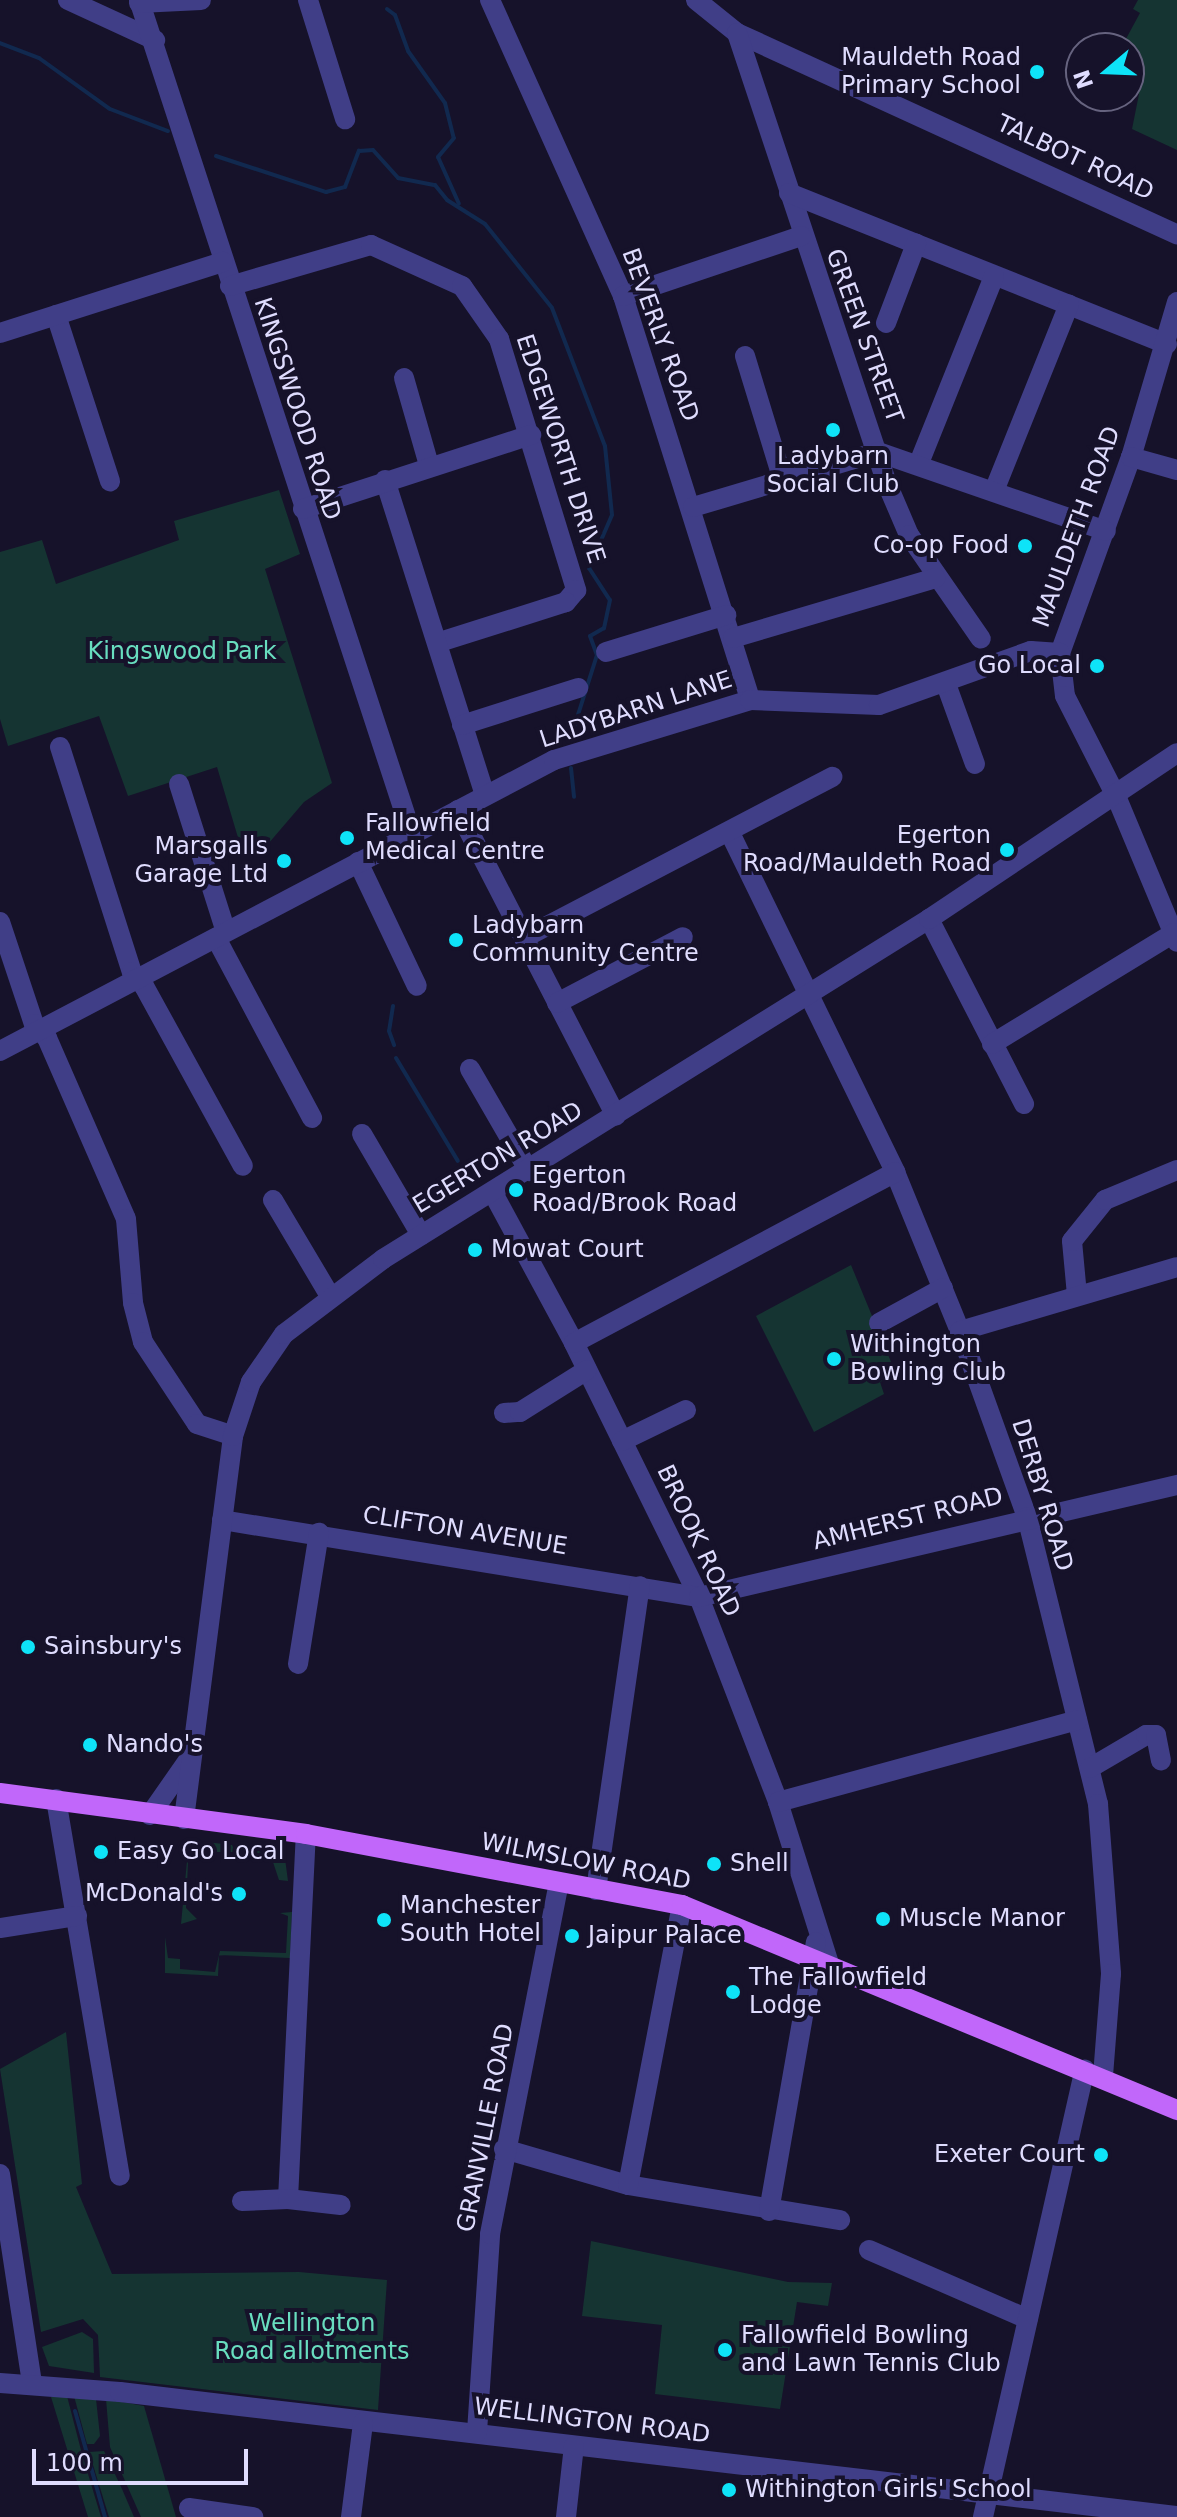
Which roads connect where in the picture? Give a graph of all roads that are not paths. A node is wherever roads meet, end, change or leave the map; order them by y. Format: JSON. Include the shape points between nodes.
{"nodes":[{"id":1,"x":68,"y":0,"type":"edge"},
{"id":2,"x":201,"y":0,"type":"edge"},
{"id":3,"x":308,"y":0,"type":"edge"},
{"id":4,"x":490,"y":0,"type":"edge"},
{"id":5,"x":696,"y":0,"type":"edge"},
{"id":6,"x":139,"y":2,"type":"edge"},
{"id":7,"x":737,"y":33,"type":"junction"},
{"id":8,"x":155,"y":40,"type":"junction"},
{"id":9,"x":345,"y":119,"type":"dead end"},
{"id":10,"x":789,"y":193,"type":"junction"},
{"id":11,"x":1177,"y":234,"type":"edge"},
{"id":12,"x":801,"y":236,"type":"junction"},
{"id":13,"x":916,"y":244,"type":"junction"},
{"id":14,"x":223,"y":262,"type":"junction"},
{"id":15,"x":994,"y":276,"type":"junction"},
{"id":16,"x":230,"y":286,"type":"junction"},
{"id":17,"x":623,"y":296,"type":"junction"},
{"id":18,"x":1177,"y":302,"type":"edge"},
{"id":19,"x":1069,"y":304,"type":"junction"},
{"id":20,"x":56,"y":315,"type":"junction"},
{"id":21,"x":886,"y":323,"type":"dead end"},
{"id":22,"x":0,"y":333,"type":"edge"},
{"id":23,"x":1167,"y":344,"type":"junction"},
{"id":24,"x":745,"y":356,"type":"dead end"},
{"id":25,"x":404,"y":378,"type":"dead end"},
{"id":26,"x":531,"y":435,"type":"junction"},
{"id":27,"x":878,"y":452,"type":"junction"},
{"id":28,"x":1131,"y":457,"type":"junction"},
{"id":29,"x":919,"y":463,"type":"junction"},
{"id":30,"x":429,"y":465,"type":"junction"},
{"id":31,"x":1177,"y":470,"type":"edge"},
{"id":32,"x":385,"y":480,"type":"junction"},
{"id":33,"x":783,"y":480,"type":"junction"},
{"id":34,"x":110,"y":481,"type":"dead end"},
{"id":35,"x":994,"y":491,"type":"junction"},
{"id":36,"x":693,"y":507,"type":"junction"},
{"id":37,"x":303,"y":509,"type":"junction"},
{"id":38,"x":1106,"y":531,"type":"junction"},
{"id":39,"x":935,"y":578,"type":"junction"},
{"id":40,"x":726,"y":615,"type":"junction"},
{"id":41,"x":733,"y":638,"type":"junction"},
{"id":42,"x":981,"y":639,"type":"dead end"},
{"id":43,"x":437,"y":643,"type":"junction"},
{"id":44,"x":606,"y":652,"type":"dead end"},
{"id":45,"x":1060,"y":653,"type":"junction"},
{"id":46,"x":946,"y":684,"type":"junction"},
{"id":47,"x":578,"y":688,"type":"dead end"},
{"id":48,"x":750,"y":700,"type":"junction"},
{"id":49,"x":462,"y":725,"type":"junction"},
{"id":50,"x":60,"y":747,"type":"dead end"},
{"id":51,"x":1177,"y":753,"type":"edge"},
{"id":52,"x":975,"y":764,"type":"dead end"},
{"id":53,"x":832,"y":777,"type":"dead end"},
{"id":54,"x":179,"y":784,"type":"dead end"},
{"id":55,"x":485,"y":796,"type":"junction"},
{"id":56,"x":1116,"y":796,"type":"junction"},
{"id":57,"x":458,"y":810,"type":"junction"},
{"id":58,"x":411,"y":832,"type":"junction"},
{"id":59,"x":730,"y":833,"type":"junction"},
{"id":60,"x":358,"y":862,"type":"junction"},
{"id":61,"x":1170,"y":907,"type":"edge"},
{"id":62,"x":929,"y":919,"type":"junction"},
{"id":63,"x":0,"y":922,"type":"edge"},
{"id":64,"x":221,"y":935,"type":"junction"},
{"id":65,"x":683,"y":937,"type":"dead end"},
{"id":66,"x":524,"y":938,"type":"junction"},
{"id":67,"x":1175,"y":938,"type":"edge"},
{"id":68,"x":139,"y":979,"type":"junction"},
{"id":69,"x":417,"y":986,"type":"dead end"},
{"id":70,"x":806,"y":997,"type":"junction"},
{"id":71,"x":557,"y":1003,"type":"junction"},
{"id":72,"x":40,"y":1031,"type":"junction"},
{"id":73,"x":992,"y":1044,"type":"junction"},
{"id":74,"x":0,"y":1051,"type":"edge"},
{"id":75,"x":470,"y":1069,"type":"dead end"},
{"id":76,"x":1024,"y":1104,"type":"dead end"},
{"id":77,"x":616,"y":1116,"type":"junction"},
{"id":78,"x":312,"y":1118,"type":"dead end"},
{"id":79,"x":362,"y":1134,"type":"dead end"},
{"id":80,"x":243,"y":1166,"type":"dead end"},
{"id":81,"x":1177,"y":1170,"type":"edge"},
{"id":82,"x":529,"y":1171,"type":"junction"},
{"id":83,"x":895,"y":1172,"type":"junction"},
{"id":84,"x":493,"y":1193,"type":"junction"},
{"id":85,"x":273,"y":1200,"type":"dead end"},
{"id":86,"x":421,"y":1235,"type":"junction"},
{"id":87,"x":1177,"y":1267,"type":"edge"},
{"id":88,"x":943,"y":1288,"type":"junction"},
{"id":89,"x":1077,"y":1295,"type":"junction"},
{"id":90,"x":330,"y":1296,"type":"junction"},
{"id":91,"x":879,"y":1323,"type":"dead end"},
{"id":92,"x":960,"y":1331,"type":"junction"},
{"id":93,"x":574,"y":1343,"type":"junction"},
{"id":94,"x":587,"y":1370,"type":"junction"},
{"id":95,"x":686,"y":1410,"type":"dead end"},
{"id":96,"x":504,"y":1413,"type":"dead end"},
{"id":97,"x":233,"y":1436,"type":"junction"},
{"id":98,"x":622,"y":1441,"type":"junction"},
{"id":99,"x":1177,"y":1485,"type":"edge"},
{"id":100,"x":1027,"y":1517,"type":"junction"},
{"id":101,"x":222,"y":1520,"type":"junction"},
{"id":102,"x":319,"y":1533,"type":"junction"},
{"id":103,"x":640,"y":1586,"type":"junction"},
{"id":104,"x":699,"y":1597,"type":"junction"},
{"id":105,"x":293,"y":1655,"type":"dead end"},
{"id":106,"x":1077,"y":1720,"type":"junction"},
{"id":107,"x":189,"y":1759,"type":"junction"},
{"id":108,"x":1161,"y":1761,"type":"dead end"},
{"id":109,"x":1090,"y":1768,"type":"junction"},
{"id":110,"x":0,"y":1793,"type":"edge"},
{"id":111,"x":56,"y":1799,"type":"junction"},
{"id":112,"x":778,"y":1802,"type":"junction"},
{"id":113,"x":150,"y":1815,"type":"junction"},
{"id":114,"x":184,"y":1819,"type":"junction"},
{"id":115,"x":306,"y":1834,"type":"junction"},
{"id":116,"x":559,"y":1883,"type":"junction"},
{"id":117,"x":596,"y":1890,"type":"junction"},
{"id":118,"x":682,"y":1905,"type":"junction"},
{"id":119,"x":77,"y":1916,"type":"junction"},
{"id":120,"x":0,"y":1928,"type":"edge"},
{"id":121,"x":820,"y":1958,"type":"junction"},
{"id":122,"x":1094,"y":2072,"type":"junction"},
{"id":123,"x":1177,"y":2110,"type":"edge"},
{"id":124,"x":504,"y":2149,"type":"junction"},
{"id":125,"x":0,"y":2174,"type":"edge"},
{"id":126,"x":120,"y":2176,"type":"dead end"},
{"id":127,"x":628,"y":2185,"type":"junction"},
{"id":128,"x":288,"y":2199,"type":"junction"},
{"id":129,"x":242,"y":2201,"type":"dead end"},
{"id":130,"x":341,"y":2205,"type":"dead end"},
{"id":131,"x":769,"y":2211,"type":"junction"},
{"id":132,"x":4,"y":2220,"type":"edge"},
{"id":133,"x":840,"y":2220,"type":"dead end"},
{"id":134,"x":869,"y":2250,"type":"dead end"},
{"id":135,"x":1028,"y":2319,"type":"junction"},
{"id":136,"x":32,"y":2382,"type":"junction"},
{"id":137,"x":0,"y":2383,"type":"edge"},
{"id":138,"x":363,"y":2423,"type":"junction"},
{"id":139,"x":477,"y":2432,"type":"junction"},
{"id":140,"x":574,"y":2446,"type":"junction"},
{"id":141,"x":984,"y":2507,"type":"edge"},
{"id":142,"x":189,"y":2508,"type":"dead end"},
{"id":143,"x":1143,"y":2516,"type":"edge"},
{"id":144,"x":1177,"y":2516,"type":"edge"},
{"id":145,"x":253,"y":2517,"type":"edge"},
{"id":146,"x":351,"y":2517,"type":"edge"},
{"id":147,"x":566,"y":2517,"type":"edge"}],
"edges":[{"from":1,"to":8,"type":"street"},
{"from":2,"to":6,"type":"street"},
{"from":3,"to":9,"type":"street"},
{"from":4,"to":17,"type":"street","name":"BEVERLY ROAD"},
{"from":5,"to":7,"type":"street","name":"TALBOT ROAD"},
{"from":6,"to":8,"type":"street","name":"KINGSWOOD ROAD"},
{"from":7,"to":10,"type":"street","name":"GREEN STREET"},
{"from":7,"to":11,"type":"street","name":"TALBOT ROAD"},
{"from":8,"to":14,"type":"street","name":"KINGSWOOD ROAD"},
{"from":10,"to":12,"type":"street","name":"GREEN STREET"},
{"from":10,"to":13,"type":"street"},
{"from":12,"to":17,"type":"street"},
{"from":12,"to":27,"type":"street","name":"GREEN STREET"},
{"from":13,"to":15,"type":"street"},
{"from":13,"to":21,"type":"street"},
{"from":14,"to":16,"type":"street","name":"KINGSWOOD ROAD"},
{"from":14,"to":20,"type":"street"},
{"from":15,"to":19,"type":"street"},
{"from":15,"to":29,"type":"street"},
{"from":16,"to":26,"type":"street","name":"EDGEWORTH DRIVE","via":[[371,245],[445,276],[462,286],[499,339]]},
{"from":16,"to":37,"type":"street","name":"KINGSWOOD ROAD"},
{"from":17,"to":36,"type":"street","name":"BEVERLY ROAD"},
{"from":18,"to":23,"type":"street","name":"MAULDETH ROAD"},
{"from":19,"to":23,"type":"street"},
{"from":19,"to":35,"type":"street"},
{"from":20,"to":22,"type":"street"},
{"from":20,"to":34,"type":"street"},
{"from":23,"to":28,"type":"street","name":"MAULDETH ROAD"},
{"from":24,"to":33,"type":"street"},
{"from":25,"to":30,"type":"street"},
{"from":26,"to":30,"type":"street"},
{"from":26,"to":43,"type":"street","name":"EDGEWORTH DRIVE","via":[[576,590],[566,602]]},
{"from":27,"to":29,"type":"street"},
{"from":27,"to":33,"type":"street"},
{"from":27,"to":39,"type":"street","name":"GREEN STREET","via":[[909,535]]},
{"from":28,"to":31,"type":"street"},
{"from":28,"to":38,"type":"street","name":"MAULDETH ROAD"},
{"from":29,"to":35,"type":"street"},
{"from":30,"to":32,"type":"street"},
{"from":32,"to":37,"type":"street"},
{"from":32,"to":43,"type":"street"},
{"from":33,"to":36,"type":"street"},
{"from":35,"to":38,"type":"street"},
{"from":36,"to":40,"type":"street","name":"BEVERLY ROAD"},
{"from":37,"to":58,"type":"street","name":"KINGSWOOD ROAD"},
{"from":38,"to":45,"type":"street","name":"MAULDETH ROAD"},
{"from":39,"to":41,"type":"street"},
{"from":39,"to":42,"type":"street","name":"GREEN STREET"},
{"from":40,"to":41,"type":"street","name":"BEVERLY ROAD"},
{"from":40,"to":44,"type":"street"},
{"from":41,"to":48,"type":"street","name":"BEVERLY ROAD"},
{"from":43,"to":49,"type":"street"},
{"from":45,"to":46,"type":"street","name":"LADYBARN LANE","via":[[1031,651]]},
{"from":45,"to":56,"type":"street","name":"MAULDETH ROAD","via":[[1065,696]]},
{"from":46,"to":48,"type":"street","name":"LADYBARN LANE","via":[[879,705]]},
{"from":46,"to":52,"type":"street"},
{"from":47,"to":49,"type":"street"},
{"from":48,"to":55,"type":"street","name":"LADYBARN LANE","via":[[554,760]]},
{"from":49,"to":55,"type":"street"},
{"from":50,"to":68,"type":"street","via":[[132,972]]},
{"from":51,"to":56,"type":"street","name":"EGERTON ROAD"},
{"from":53,"to":59,"type":"street"},
{"from":54,"to":64,"type":"street"},
{"from":55,"to":57,"type":"street","name":"LADYBARN LANE"},
{"from":56,"to":61,"type":"street","name":"MAULDETH ROAD"},
{"from":56,"to":62,"type":"street","name":"EGERTON ROAD"},
{"from":57,"to":58,"type":"street","name":"LADYBARN LANE"},
{"from":57,"to":66,"type":"street"},
{"from":58,"to":60,"type":"street","name":"LADYBARN LANE"},
{"from":59,"to":66,"type":"street"},
{"from":59,"to":70,"type":"street","name":"DERBY ROAD"},
{"from":60,"to":64,"type":"street","name":"LADYBARN LANE"},
{"from":60,"to":69,"type":"street"},
{"from":61,"to":67,"type":"street","name":"MAULDETH ROAD"},
{"from":62,"to":70,"type":"street","name":"EGERTON ROAD"},
{"from":62,"to":73,"type":"street"},
{"from":63,"to":72,"type":"street"},
{"from":64,"to":68,"type":"street","name":"LADYBARN LANE"},
{"from":64,"to":78,"type":"street"},
{"from":65,"to":71,"type":"street"},
{"from":66,"to":71,"type":"street"},
{"from":67,"to":73,"type":"street"},
{"from":68,"to":72,"type":"street","name":"LADYBARN LANE"},
{"from":68,"to":80,"type":"street"},
{"from":70,"to":77,"type":"street","name":"EGERTON ROAD"},
{"from":70,"to":83,"type":"street","name":"DERBY ROAD"},
{"from":71,"to":77,"type":"street"},
{"from":72,"to":74,"type":"street","name":"LADYBARN LANE"},
{"from":72,"to":97,"type":"street","via":[[126,1219],[133,1303],[143,1342],[197,1424]]},
{"from":73,"to":76,"type":"street"},
{"from":75,"to":82,"type":"street"},
{"from":77,"to":82,"type":"street","name":"EGERTON ROAD"},
{"from":79,"to":86,"type":"street"},
{"from":81,"to":89,"type":"street","via":[[1105,1200],[1072,1241]]},
{"from":82,"to":84,"type":"street","name":"EGERTON ROAD"},
{"from":83,"to":88,"type":"street","name":"DERBY ROAD"},
{"from":83,"to":93,"type":"street"},
{"from":84,"to":86,"type":"street","name":"EGERTON ROAD"},
{"from":84,"to":93,"type":"street","name":"BROOK ROAD"},
{"from":85,"to":90,"type":"street"},
{"from":86,"to":90,"type":"street","name":"EGERTON ROAD"},
{"from":87,"to":89,"type":"street"},
{"from":88,"to":91,"type":"street"},
{"from":88,"to":92,"type":"street","name":"DERBY ROAD"},
{"from":89,"to":92,"type":"street"},
{"from":90,"to":97,"type":"street","name":"EGERTON ROAD","via":[[284,1334],[266,1357],[245,1396]]},
{"from":92,"to":100,"type":"street","name":"DERBY ROAD"},
{"from":93,"to":94,"type":"street","name":"BROOK ROAD"},
{"from":94,"to":96,"type":"street","via":[[520,1412]]},
{"from":94,"to":98,"type":"street","name":"BROOK ROAD"},
{"from":95,"to":98,"type":"street"},
{"from":97,"to":101,"type":"street","name":"EGERTON ROAD"},
{"from":98,"to":104,"type":"street","name":"BROOK ROAD"},
{"from":99,"to":100,"type":"street","name":"AMHERST ROAD"},
{"from":100,"to":104,"type":"street","name":"AMHERST ROAD"},
{"from":100,"to":106,"type":"street","name":"DERBY ROAD"},
{"from":101,"to":102,"type":"street","name":"CLIFTON AVENUE"},
{"from":101,"to":107,"type":"street","name":"EGERTON ROAD"},
{"from":102,"to":103,"type":"street","name":"CLIFTON AVENUE"},
{"from":102,"to":105,"type":"street"},
{"from":103,"to":104,"type":"street","name":"CLIFTON AVENUE"},
{"from":103,"to":117,"type":"street"},
{"from":104,"to":112,"type":"street","name":"BROOK ROAD"},
{"from":106,"to":109,"type":"street","name":"DERBY ROAD"},
{"from":106,"to":112,"type":"street"},
{"from":107,"to":113,"type":"street","name":"EGERTON ROAD"},
{"from":107,"to":114,"type":"street","name":"EGERTON ROAD"},
{"from":108,"to":109,"type":"street","via":[[1156,1735],[1146,1735]]},
{"from":109,"to":122,"type":"street","name":"DERBY ROAD","via":[[1098,1804],[1111,1974]]},
{"from":110,"to":111,"type":"main road","name":"WILMSLOW ROAD"},
{"from":111,"to":113,"type":"main road","name":"WILMSLOW ROAD"},
{"from":111,"to":119,"type":"street"},
{"from":112,"to":121,"type":"street","name":"BROOK ROAD","via":[[820,1927]]},
{"from":113,"to":114,"type":"main road","name":"WILMSLOW ROAD"},
{"from":114,"to":115,"type":"main road","name":"WILMSLOW ROAD"},
{"from":115,"to":116,"type":"main road","name":"WILMSLOW ROAD"},
{"from":115,"to":128,"type":"street"},
{"from":116,"to":117,"type":"main road","name":"WILMSLOW ROAD"},
{"from":116,"to":124,"type":"street","name":"GRANVILLE ROAD"},
{"from":117,"to":118,"type":"main road","name":"WILMSLOW ROAD"},
{"from":118,"to":121,"type":"main road","name":"WILMSLOW ROAD"},
{"from":118,"to":127,"type":"street"},
{"from":119,"to":120,"type":"street"},
{"from":119,"to":126,"type":"street"},
{"from":121,"to":122,"type":"main road","name":"WILMSLOW ROAD"},
{"from":121,"to":131,"type":"street"},
{"from":122,"to":123,"type":"main road","name":"WILMSLOW ROAD"},
{"from":122,"to":135,"type":"street","name":"DERBY ROAD"},
{"from":124,"to":127,"type":"street"},
{"from":124,"to":139,"type":"street","name":"GRANVILLE ROAD","via":[[490,2234]]},
{"from":125,"to":132,"type":"street"},
{"from":127,"to":131,"type":"street"},
{"from":128,"to":129,"type":"street"},
{"from":128,"to":130,"type":"street"},
{"from":131,"to":133,"type":"street"},
{"from":132,"to":136,"type":"street"},
{"from":134,"to":135,"type":"street"},
{"from":135,"to":141,"type":"street","name":"DERBY ROAD"},
{"from":136,"to":137,"type":"street","name":"WELLINGTON ROAD"},
{"from":136,"to":138,"type":"street","name":"WELLINGTON ROAD"},
{"from":138,"to":139,"type":"street","name":"WELLINGTON ROAD"},
{"from":138,"to":146,"type":"street"},
{"from":139,"to":140,"type":"street","name":"WELLINGTON ROAD"},
{"from":140,"to":141,"type":"street","name":"WELLINGTON ROAD"},
{"from":140,"to":147,"type":"street"},
{"from":141,"to":143,"type":"street","name":"WELLINGTON ROAD"},
{"from":142,"to":145,"type":"street"},
{"from":143,"to":144,"type":"street","name":"WELLINGTON ROAD"}]}
